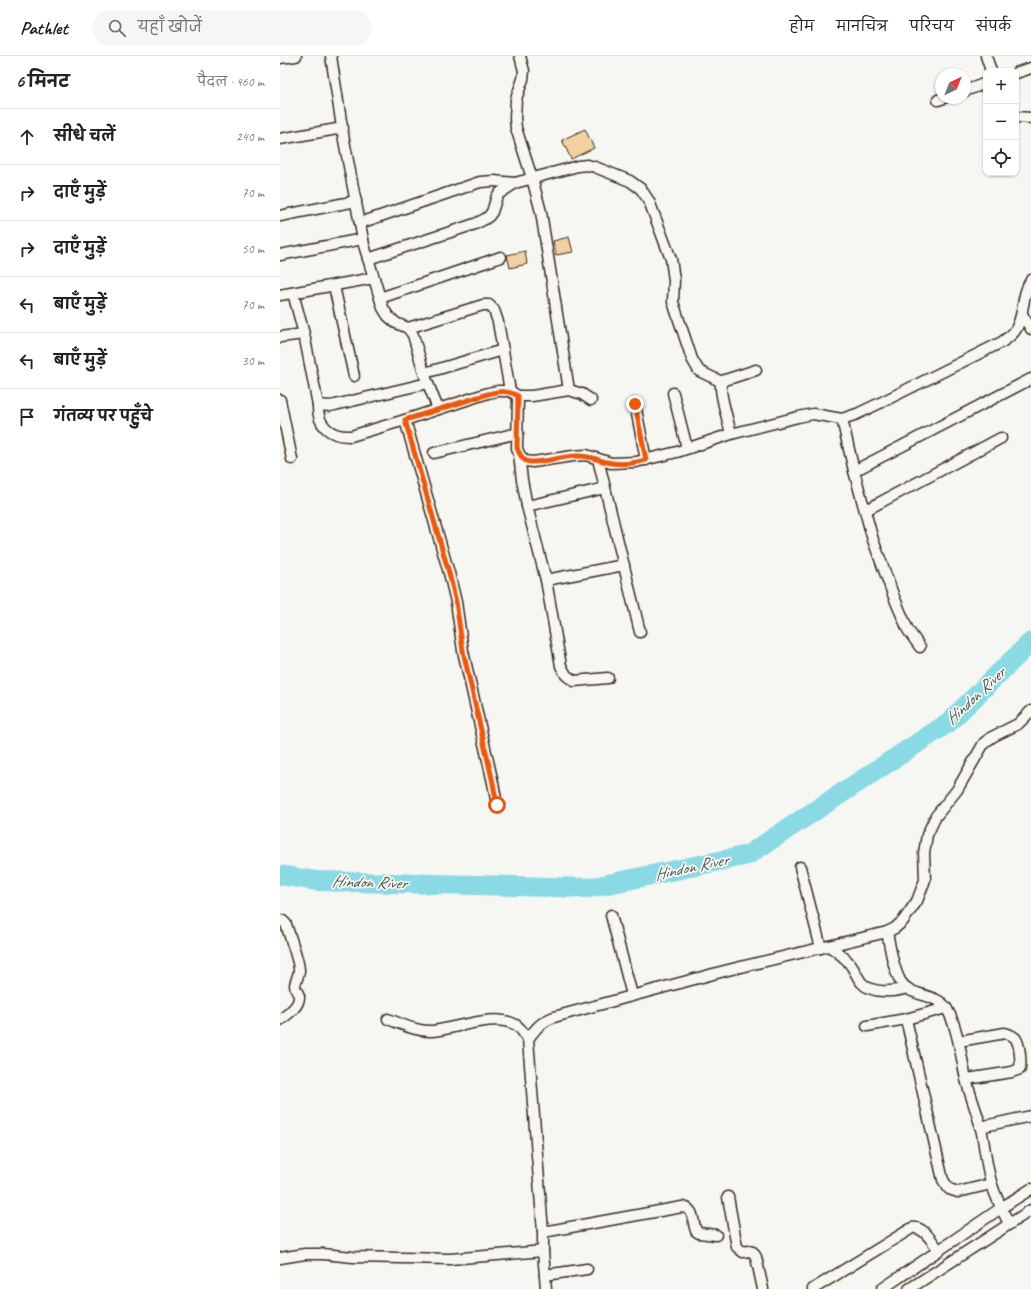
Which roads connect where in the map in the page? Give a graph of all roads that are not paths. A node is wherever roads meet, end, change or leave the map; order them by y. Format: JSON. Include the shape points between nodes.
{"nodes":[{"id":1,"x":296,"y":56,"type":"edge"},
{"id":2,"x":331,"y":56,"type":"edge"},
{"id":3,"x":520,"y":56,"type":"edge"},
{"id":4,"x":986,"y":56,"type":"edge"},
{"id":5,"x":280,"y":58,"type":"edge"},
{"id":6,"x":990,"y":68,"type":"edge"},
{"id":7,"x":1031,"y":68,"type":"edge"},
{"id":8,"x":1019,"y":72,"type":"edge"},
{"id":9,"x":983,"y":84,"type":"edge"},
{"id":10,"x":971,"y":89,"type":"edge"},
{"id":11,"x":1019,"y":117,"type":"edge"},
{"id":12,"x":1031,"y":118,"type":"edge"},
{"id":13,"x":343,"y":128,"type":"junction"},
{"id":14,"x":280,"y":139,"type":"edge"},
{"id":15,"x":532,"y":178,"type":"junction"},
{"id":16,"x":515,"y":183,"type":"junction"},
{"id":17,"x":356,"y":201,"type":"junction"},
{"id":18,"x":280,"y":216,"type":"edge"},
{"id":19,"x":360,"y":223,"type":"junction"},
{"id":20,"x":363,"y":239,"type":"junction"},
{"id":21,"x":280,"y":255,"type":"edge"},
{"id":22,"x":501,"y":257,"type":"dead end"},
{"id":23,"x":368,"y":259,"type":"junction"},
{"id":24,"x":374,"y":278,"type":"junction"},
{"id":25,"x":1031,"y":280,"type":"edge"},
{"id":26,"x":334,"y":286,"type":"junction"},
{"id":27,"x":294,"y":293,"type":"junction"},
{"id":28,"x":280,"y":295,"type":"edge"},
{"id":29,"x":380,"y":298,"type":"junction"},
{"id":30,"x":1022,"y":314,"type":"junction"},
{"id":31,"x":408,"y":328,"type":"junction"},
{"id":32,"x":1031,"y":330,"type":"edge"},
{"id":33,"x":304,"y":334,"type":"junction"},
{"id":34,"x":280,"y":337,"type":"edge"},
{"id":35,"x":503,"y":350,"type":"junction"},
{"id":36,"x":756,"y":370,"type":"dead end"},
{"id":37,"x":354,"y":376,"type":"dead end"},
{"id":38,"x":426,"y":378,"type":"junction"},
{"id":39,"x":1031,"y":379,"type":"edge"},
{"id":40,"x":722,"y":382,"type":"junction"},
{"id":41,"x":569,"y":390,"type":"junction"},
{"id":42,"x":673,"y":393,"type":"dead end"},
{"id":43,"x":514,"y":394,"type":"junction"},
{"id":44,"x":280,"y":400,"type":"edge"},
{"id":45,"x":592,"y":400,"type":"dead end"},
{"id":46,"x":635,"y":404,"type":"dead end"},
{"id":47,"x":318,"y":405,"type":"junction"},
{"id":48,"x":438,"y":409,"type":"junction"},
{"id":49,"x":842,"y":418,"type":"junction"},
{"id":50,"x":405,"y":420,"type":"junction"},
{"id":51,"x":518,"y":434,"type":"junction"},
{"id":52,"x":731,"y":434,"type":"junction"},
{"id":53,"x":1001,"y":438,"type":"dead end"},
{"id":54,"x":687,"y":448,"type":"junction"},
{"id":55,"x":434,"y":453,"type":"dead end"},
{"id":56,"x":520,"y":454,"type":"junction"},
{"id":57,"x":292,"y":459,"type":"dead end"},
{"id":58,"x":598,"y":459,"type":"junction"},
{"id":59,"x":646,"y":460,"type":"junction"},
{"id":60,"x":854,"y":471,"type":"junction"},
{"id":61,"x":605,"y":488,"type":"junction"},
{"id":62,"x":527,"y":506,"type":"junction"},
{"id":63,"x":866,"y":510,"type":"junction"},
{"id":64,"x":624,"y":565,"type":"junction"},
{"id":65,"x":546,"y":580,"type":"junction"},
{"id":66,"x":640,"y":632,"type":"dead end"},
{"id":67,"x":920,"y":646,"type":"dead end"},
{"id":68,"x":608,"y":678,"type":"dead end"},
{"id":69,"x":1031,"y":711,"type":"edge"},
{"id":70,"x":1031,"y":723,"type":"edge"},
{"id":71,"x":1018,"y":724,"type":"junction"},
{"id":72,"x":497,"y":805,"type":"dead end"},
{"id":73,"x":800,"y":867,"type":"dead end"},
{"id":74,"x":611,"y":915,"type":"dead end"},
{"id":75,"x":280,"y":920,"type":"edge"},
{"id":76,"x":887,"y":932,"type":"junction"},
{"id":77,"x":825,"y":947,"type":"junction"},
{"id":78,"x":907,"y":988,"type":"junction"},
{"id":79,"x":632,"y":995,"type":"junction"},
{"id":80,"x":946,"y":1008,"type":"junction"},
{"id":81,"x":906,"y":1019,"type":"junction"},
{"id":82,"x":280,"y":1020,"type":"edge"},
{"id":83,"x":388,"y":1020,"type":"dead end"},
{"id":84,"x":867,"y":1026,"type":"dead end"},
{"id":85,"x":528,"y":1039,"type":"junction"},
{"id":86,"x":959,"y":1041,"type":"junction"},
{"id":87,"x":967,"y":1080,"type":"junction"},
{"id":88,"x":1031,"y":1116,"type":"edge"},
{"id":89,"x":980,"y":1127,"type":"junction"},
{"id":90,"x":991,"y":1184,"type":"junction"},
{"id":91,"x":1031,"y":1189,"type":"edge"},
{"id":92,"x":728,"y":1197,"type":"dead end"},
{"id":93,"x":1001,"y":1208,"type":"junction"},
{"id":94,"x":1031,"y":1210,"type":"edge"},
{"id":95,"x":1009,"y":1224,"type":"junction"},
{"id":96,"x":543,"y":1232,"type":"junction"},
{"id":97,"x":716,"y":1235,"type":"dead end"},
{"id":98,"x":939,"y":1250,"type":"junction"},
{"id":99,"x":542,"y":1251,"type":"junction"},
{"id":100,"x":280,"y":1258,"type":"edge"},
{"id":101,"x":587,"y":1269,"type":"dead end"},
{"id":102,"x":545,"y":1275,"type":"junction"},
{"id":103,"x":546,"y":1289,"type":"edge"},
{"id":104,"x":763,"y":1289,"type":"edge"},
{"id":105,"x":814,"y":1289,"type":"edge"},
{"id":106,"x":882,"y":1289,"type":"edge"},
{"id":107,"x":909,"y":1289,"type":"edge"}],
"edges":[{"from":1,"to":5,"type":"street"},
{"from":2,"to":13,"type":"street"},
{"from":3,"to":15,"type":"street","via":[[524,71],[516,99],[515,118],[518,138]]},
{"from":4,"to":6,"type":"street"},
{"from":7,"to":8,"type":"street"},
{"from":9,"to":10,"type":"street"},
{"from":11,"to":12,"type":"street"},
{"from":13,"to":14,"type":"street"},
{"from":13,"to":17,"type":"street"},
{"from":15,"to":16,"type":"street"},
{"from":15,"to":40,"type":"street","via":[[587,165],[630,181],[641,189],[653,210],[671,259],[674,280],[673,302],[692,359],[699,371]]},
{"from":15,"to":41,"type":"street","via":[[541,212]]},
{"from":16,"to":19,"type":"street","via":[[480,182]]},
{"from":16,"to":23,"type":"street","via":[[497,196],[492,212],[485,219]]},
{"from":17,"to":18,"type":"street"},
{"from":17,"to":19,"type":"street"},
{"from":19,"to":20,"type":"street"},
{"from":20,"to":21,"type":"street"},
{"from":20,"to":23,"type":"street"},
{"from":22,"to":29,"type":"street"},
{"from":23,"to":24,"type":"street"},
{"from":24,"to":26,"type":"street"},
{"from":24,"to":29,"type":"street"},
{"from":25,"to":30,"type":"street","via":[[1025,292]]},
{"from":26,"to":27,"type":"street"},
{"from":26,"to":37,"type":"street"},
{"from":27,"to":28,"type":"street"},
{"from":27,"to":33,"type":"street"},
{"from":29,"to":31,"type":"street","via":[[388,316]]},
{"from":30,"to":32,"type":"street"},
{"from":30,"to":49,"type":"street","via":[[1016,330],[1002,342],[882,402]]},
{"from":31,"to":35,"type":"street","via":[[490,305],[498,322]]},
{"from":31,"to":38,"type":"street","via":[[413,335]]},
{"from":33,"to":34,"type":"street"},
{"from":33,"to":47,"type":"street"},
{"from":35,"to":38,"type":"street"},
{"from":35,"to":43,"type":"street"},
{"from":36,"to":40,"type":"street"},
{"from":38,"to":47,"type":"street","via":[[335,405]]},
{"from":38,"to":48,"type":"street"},
{"from":39,"to":60,"type":"street"},
{"from":40,"to":52,"type":"street"},
{"from":41,"to":43,"type":"street","via":[[532,396]]},
{"from":41,"to":45,"type":"street"},
{"from":42,"to":54,"type":"street"},
{"from":43,"to":48,"type":"street","via":[[498,391]]},
{"from":43,"to":51,"type":"street"},
{"from":44,"to":57,"type":"street"},
{"from":46,"to":59,"type":"street"},
{"from":47,"to":50,"type":"street","via":[[322,425],[337,435],[351,436]]},
{"from":48,"to":50,"type":"street"},
{"from":49,"to":52,"type":"street","via":[[813,414]]},
{"from":49,"to":60,"type":"street"},
{"from":50,"to":72,"type":"street","via":[[456,602],[463,651]]},
{"from":51,"to":55,"type":"street"},
{"from":51,"to":56,"type":"street","via":[[517,448]]},
{"from":52,"to":54,"type":"street"},
{"from":53,"to":63,"type":"street"},
{"from":54,"to":59,"type":"street"},
{"from":56,"to":58,"type":"street","via":[[525,460],[533,462],[586,455]]},
{"from":56,"to":62,"type":"street"},
{"from":58,"to":59,"type":"street","via":[[611,463]]},
{"from":58,"to":61,"type":"street"},
{"from":60,"to":63,"type":"street"},
{"from":61,"to":62,"type":"street"},
{"from":61,"to":64,"type":"street"},
{"from":62,"to":65,"type":"street"},
{"from":63,"to":67,"type":"street","via":[[894,597],[908,630]]},
{"from":64,"to":65,"type":"street"},
{"from":64,"to":66,"type":"street"},
{"from":65,"to":68,"type":"street","via":[[561,666],[566,675],[574,681]]},
{"from":69,"to":71,"type":"street"},
{"from":70,"to":71,"type":"street"},
{"from":71,"to":76,"type":"street","via":[[984,743],[957,790],[936,816],[927,835],[923,888],[903,921]]},
{"from":73,"to":77,"type":"street"},
{"from":74,"to":79,"type":"street"},
{"from":75,"to":82,"type":"street","via":[[286,924],[299,970],[295,990],[298,1002]]},
{"from":76,"to":77,"type":"street"},
{"from":76,"to":78,"type":"street","via":[[897,974]]},
{"from":77,"to":78,"type":"street","via":[[839,953],[850,964],[862,984],[872,990]]},
{"from":77,"to":79,"type":"street"},
{"from":78,"to":80,"type":"street","via":[[931,997]]},
{"from":79,"to":85,"type":"street","via":[[545,1020]]},
{"from":80,"to":81,"type":"street"},
{"from":80,"to":86,"type":"street"},
{"from":81,"to":84,"type":"street"},
{"from":81,"to":90,"type":"street","via":[[943,1180],[949,1189],[958,1192]]},
{"from":83,"to":85,"type":"street","via":[[417,1030],[431,1031],[492,1020],[503,1021],[516,1025]]},
{"from":85,"to":96,"type":"street"},
{"from":86,"to":87,"type":"street"},
{"from":86,"to":87,"type":"street","via":[[1005,1032],[1016,1040],[1022,1061],[1020,1069],[1012,1072]]},
{"from":87,"to":89,"type":"street"},
{"from":88,"to":89,"type":"street"},
{"from":89,"to":90,"type":"street"},
{"from":90,"to":93,"type":"street"},
{"from":91,"to":93,"type":"street"},
{"from":92,"to":104,"type":"street","via":[[737,1247],[743,1252],[753,1252],[756,1256]]},
{"from":93,"to":95,"type":"street"},
{"from":93,"to":98,"type":"street"},
{"from":94,"to":95,"type":"street"},
{"from":95,"to":107,"type":"street"},
{"from":96,"to":97,"type":"street","via":[[687,1207],[691,1210],[696,1231]]},
{"from":96,"to":99,"type":"street"},
{"from":98,"to":105,"type":"street","via":[[922,1230],[912,1228]]},
{"from":98,"to":106,"type":"street"},
{"from":99,"to":100,"type":"street","via":[[450,1259],[323,1254]]},
{"from":99,"to":102,"type":"street"},
{"from":101,"to":102,"type":"street"},
{"from":102,"to":103,"type":"street"}]}
